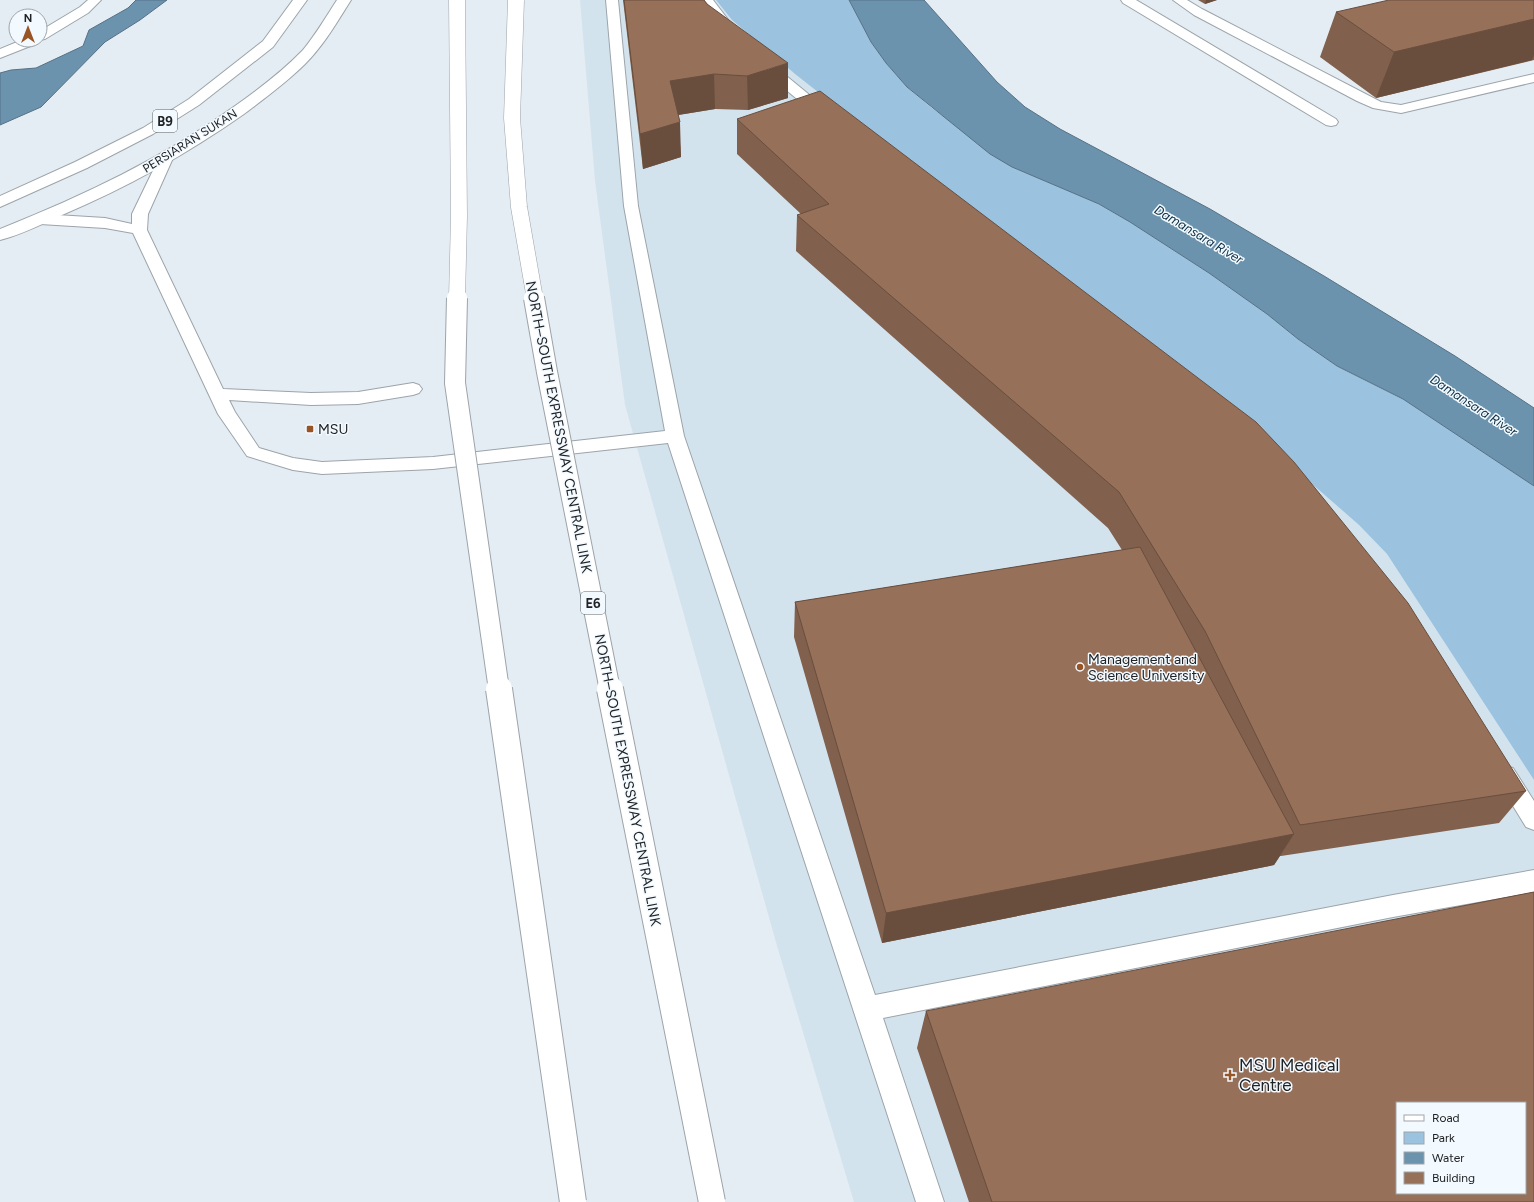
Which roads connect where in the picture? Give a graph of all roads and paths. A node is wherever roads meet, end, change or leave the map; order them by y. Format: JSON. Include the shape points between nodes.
{"nodes":[{"id":1,"x":95,"y":0,"type":"edge"},
{"id":2,"x":300,"y":0,"type":"edge"},
{"id":3,"x":344,"y":0,"type":"edge"},
{"id":4,"x":457,"y":0,"type":"edge"},
{"id":5,"x":516,"y":0,"type":"edge"},
{"id":6,"x":612,"y":0,"type":"edge"},
{"id":7,"x":707,"y":0,"type":"edge"},
{"id":8,"x":1127,"y":0,"type":"edge"},
{"id":9,"x":1179,"y":0,"type":"edge"},
{"id":10,"x":1198,"y":12,"type":"junction"},
{"id":11,"x":1164,"y":23,"type":"junction"},
{"id":12,"x":48,"y":31,"type":"edge"},
{"id":13,"x":740,"y":42,"type":"edge"},
{"id":14,"x":14,"y":48,"type":"edge"},
{"id":15,"x":0,"y":54,"type":"edge"},
{"id":16,"x":756,"y":58,"type":"edge"},
{"id":17,"x":1534,"y":78,"type":"edge"},
{"id":18,"x":834,"y":122,"type":"edge"},
{"id":19,"x":1331,"y":122,"type":"dead end"},
{"id":20,"x":166,"y":158,"type":"junction"},
{"id":21,"x":0,"y":202,"type":"edge"},
{"id":22,"x":40,"y":219,"type":"junction"},
{"id":23,"x":139,"y":230,"type":"junction"},
{"id":24,"x":0,"y":235,"type":"edge"},
{"id":25,"x":413,"y":390,"type":"dead end"},
{"id":26,"x":218,"y":394,"type":"junction"},
{"id":27,"x":675,"y":436,"type":"junction"},
{"id":28,"x":1495,"y":760,"type":"edge"},
{"id":29,"x":1534,"y":820,"type":"edge"},
{"id":30,"x":1534,"y":881,"type":"edge"},
{"id":31,"x":867,"y":1009,"type":"junction"},
{"id":32,"x":573,"y":1202,"type":"edge"},
{"id":33,"x":712,"y":1202,"type":"edge"},
{"id":34,"x":930,"y":1202,"type":"edge"}],
"edges":[{"from":1,"to":12,"type":"lane","via":[[84,10]]},
{"from":2,"to":21,"type":"main road","number":"B9","via":[[268,44],[194,102],[148,131]]},
{"from":3,"to":20,"type":"main road","name":"PERSIARAN SUKAN","number":"B9","via":[[313,46],[284,76],[230,117]]},
{"from":4,"to":32,"type":"main road","bridge":true,"via":[[458,216],[455,383]]},
{"from":5,"to":33,"type":"main road","name":"NORTH–SOUTH EXPRESSWAY CENTRAL LINK","number":"E6","bridge":true,"via":[[512,118],[519,207],[548,380]]},
{"from":6,"to":27,"type":"lane","via":[[631,206]]},
{"from":7,"to":13,"type":"lane"},
{"from":8,"to":11,"type":"lane"},
{"from":9,"to":10,"type":"lane"},
{"from":10,"to":11,"type":"lane"},
{"from":10,"to":17,"type":"lane","via":[[1378,105],[1401,109]]},
{"from":11,"to":19,"type":"lane"},
{"from":14,"to":15,"type":"lane"},
{"from":16,"to":18,"type":"lane"},
{"from":20,"to":22,"type":"main road","name":"PERSIARAN SUKAN","number":"B9","via":[[113,186]]},
{"from":20,"to":23,"type":"lane","via":[[140,214]]},
{"from":22,"to":23,"type":"lane","via":[[105,223]]},
{"from":22,"to":24,"type":"main road","name":"PERSIARAN SUKAN","number":"B9"},
{"from":23,"to":26,"type":"lane"},
{"from":25,"to":26,"type":"lane","via":[[358,398],[312,399]]},
{"from":26,"to":27,"type":"lane","via":[[227,414],[253,452],[293,464],[322,468],[433,463]]},
{"from":27,"to":31,"type":"lane"},
{"from":28,"to":29,"type":"lane"},
{"from":30,"to":31,"type":"lane"},
{"from":31,"to":34,"type":"lane"}]}
